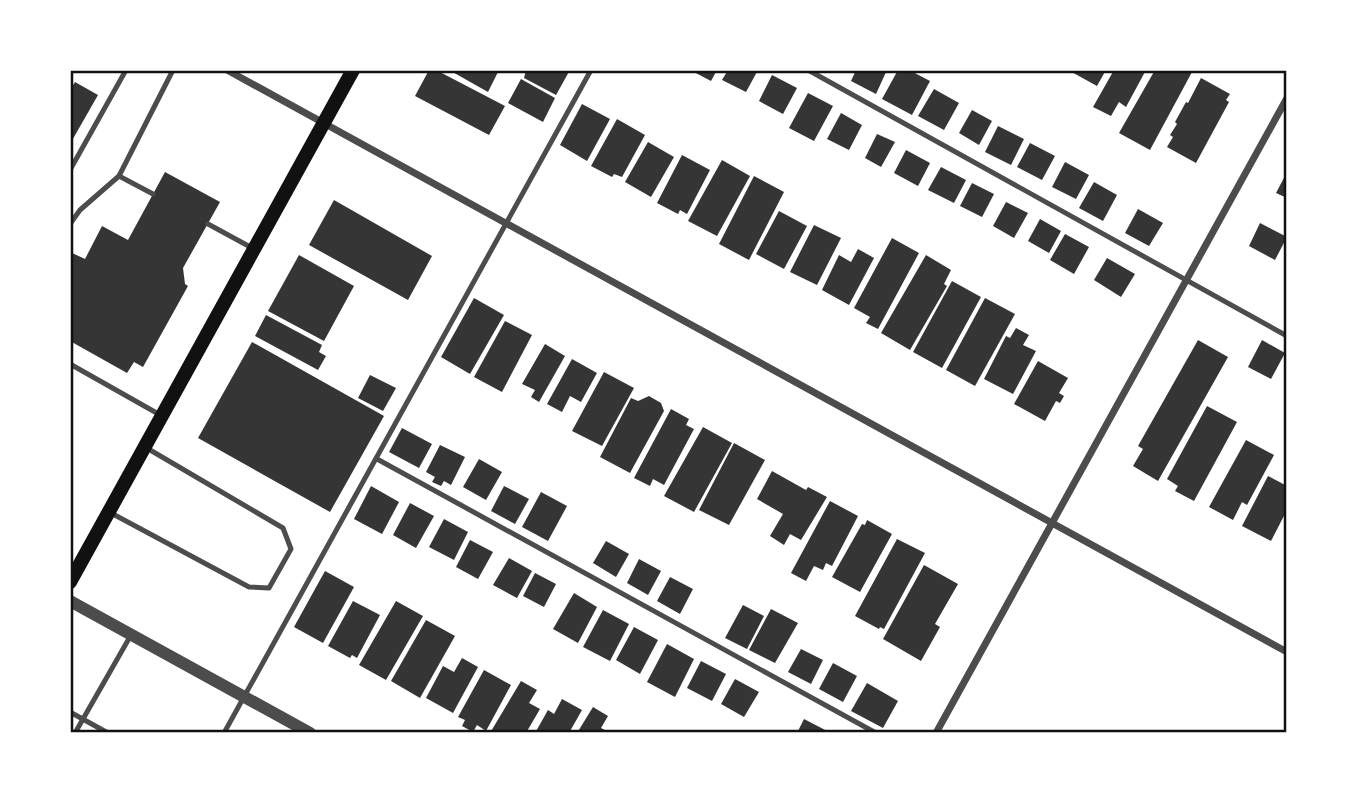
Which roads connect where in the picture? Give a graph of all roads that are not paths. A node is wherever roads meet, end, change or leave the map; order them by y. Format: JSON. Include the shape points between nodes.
{"nodes":[{"id":1,"x":127,"y":70,"type":"edge"},
{"id":2,"x":173,"y":70,"type":"edge"},
{"id":3,"x":227,"y":70,"type":"edge"},
{"id":4,"x":353,"y":70,"type":"edge"},
{"id":5,"x":591,"y":70,"type":"edge"},
{"id":6,"x":808,"y":70,"type":"edge"},
{"id":7,"x":1287,"y":98,"type":"edge"},
{"id":8,"x":324,"y":121,"type":"junction"},
{"id":9,"x":70,"y":170,"type":"edge"},
{"id":10,"x":119,"y":176,"type":"junction"},
{"id":11,"x":153,"y":194,"type":"dead end"},
{"id":12,"x":507,"y":222,"type":"junction"},
{"id":13,"x":70,"y":224,"type":"edge"},
{"id":14,"x":208,"y":224,"type":"dead end"},
{"id":15,"x":254,"y":249,"type":"junction"},
{"id":16,"x":1186,"y":280,"type":"junction"},
{"id":17,"x":1287,"y":336,"type":"edge"},
{"id":18,"x":70,"y":364,"type":"edge"},
{"id":19,"x":162,"y":416,"type":"junction"},
{"id":20,"x":145,"y":447,"type":"junction"},
{"id":21,"x":377,"y":459,"type":"junction"},
{"id":22,"x":109,"y":512,"type":"junction"},
{"id":23,"x":1052,"y":523,"type":"junction"},
{"id":24,"x":70,"y":582,"type":"edge"},
{"id":25,"x":70,"y":601,"type":"edge"},
{"id":26,"x":131,"y":635,"type":"junction"},
{"id":27,"x":1287,"y":652,"type":"edge"},
{"id":28,"x":244,"y":697,"type":"junction"},
{"id":29,"x":70,"y":712,"type":"edge"},
{"id":30,"x":83,"y":719,"type":"junction"},
{"id":31,"x":75,"y":733,"type":"edge"},
{"id":32,"x":108,"y":733,"type":"edge"},
{"id":33,"x":224,"y":733,"type":"edge"},
{"id":34,"x":310,"y":733,"type":"edge"},
{"id":35,"x":876,"y":733,"type":"edge"},
{"id":36,"x":936,"y":733,"type":"edge"}],
"edges":[{"from":1,"to":9,"type":"lane"},
{"from":2,"to":10,"type":"lane"},
{"from":3,"to":8,"type":"street"},
{"from":4,"to":8,"type":"main road"},
{"from":5,"to":12,"type":"lane"},
{"from":6,"to":16,"type":"lane"},
{"from":7,"to":16,"type":"street"},
{"from":8,"to":12,"type":"street"},
{"from":8,"to":15,"type":"main road"},
{"from":10,"to":11,"type":"lane"},
{"from":10,"to":13,"type":"lane"},
{"from":12,"to":21,"type":"lane"},
{"from":12,"to":23,"type":"street"},
{"from":14,"to":15,"type":"lane"},
{"from":15,"to":19,"type":"main road"},
{"from":16,"to":17,"type":"lane"},
{"from":16,"to":23,"type":"street"},
{"from":18,"to":19,"type":"lane"},
{"from":19,"to":20,"type":"main road"},
{"from":20,"to":22,"type":"main road"},
{"from":20,"to":22,"type":"lane","via":[[283,528],[291,549],[268,588],[249,587]]},
{"from":21,"to":28,"type":"lane"},
{"from":21,"to":35,"type":"lane"},
{"from":22,"to":24,"type":"main road"},
{"from":23,"to":27,"type":"street"},
{"from":23,"to":36,"type":"street"},
{"from":25,"to":26,"type":"street"},
{"from":26,"to":28,"type":"street"},
{"from":26,"to":30,"type":"lane"},
{"from":28,"to":33,"type":"lane"},
{"from":28,"to":34,"type":"street"},
{"from":29,"to":30,"type":"lane"},
{"from":30,"to":31,"type":"lane"},
{"from":30,"to":32,"type":"lane"}]}
